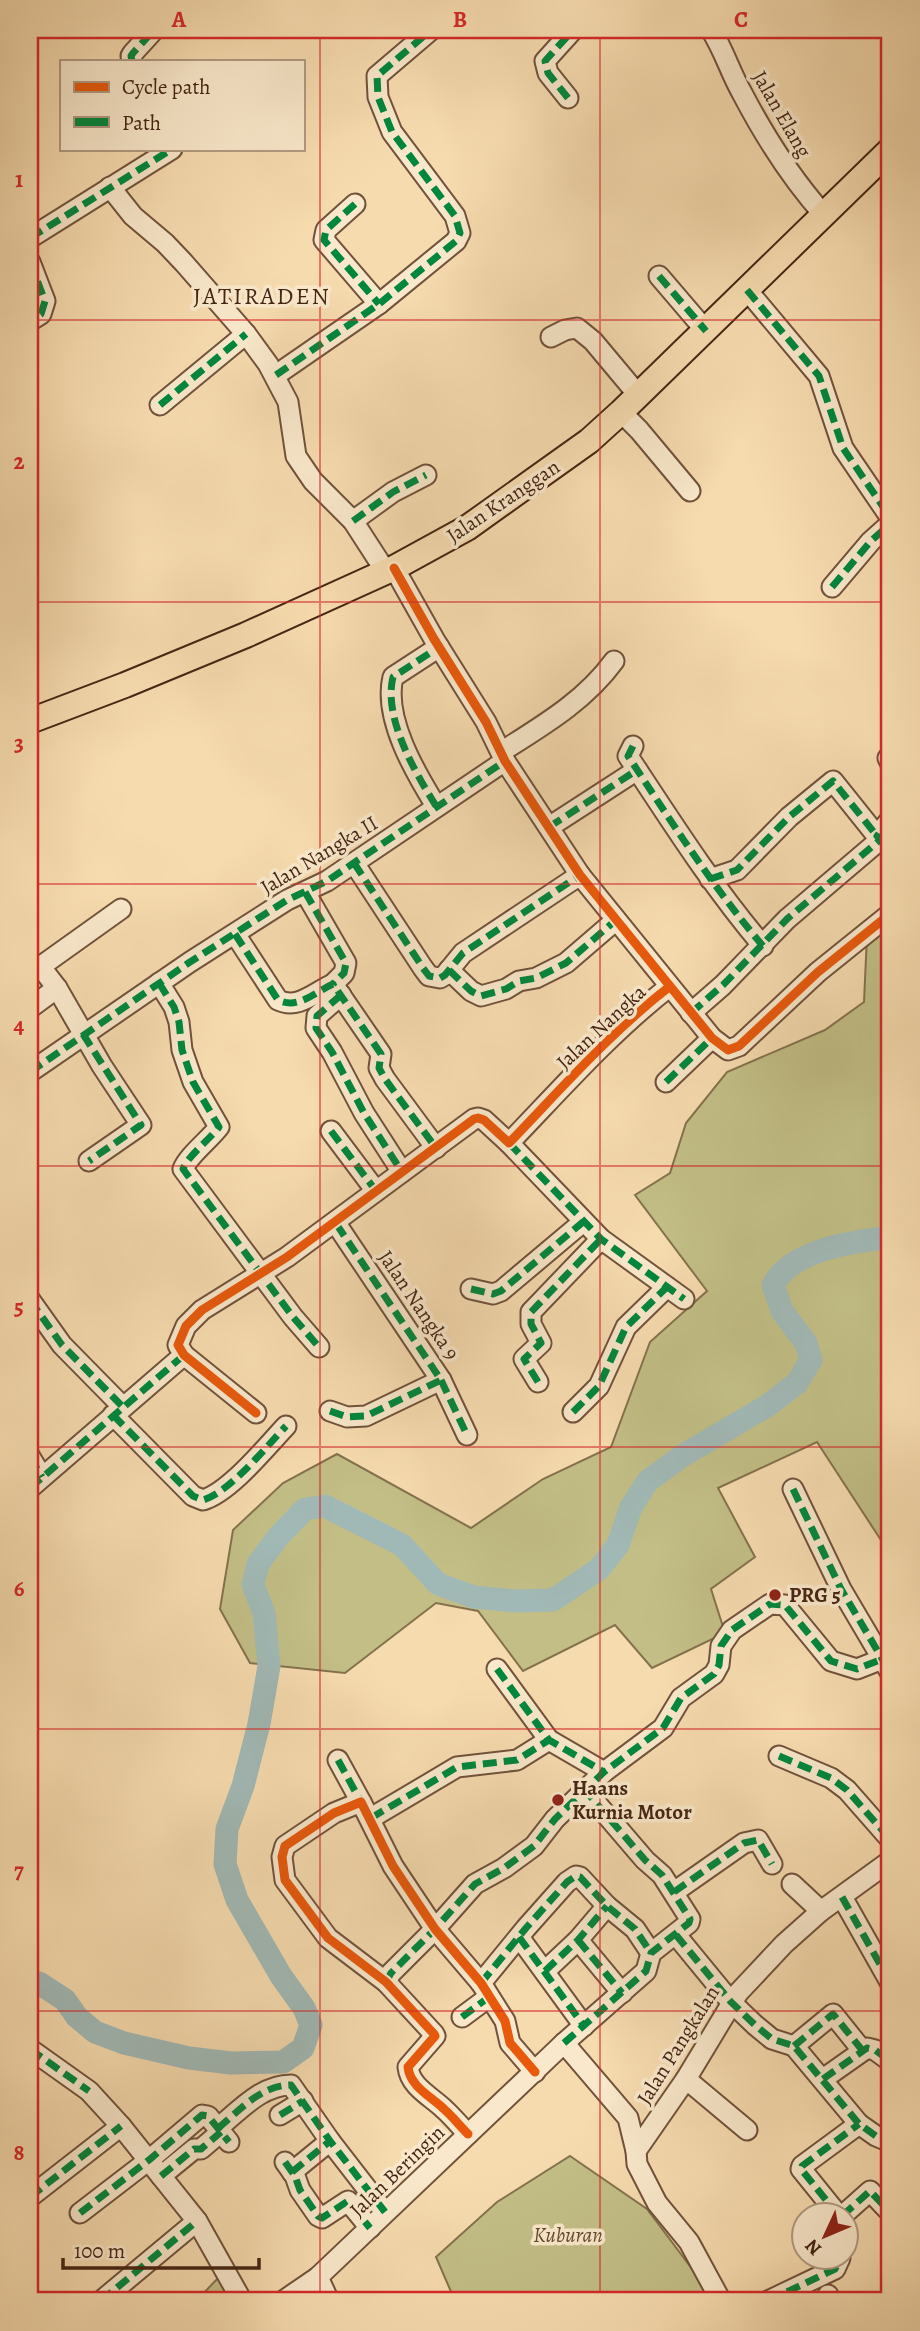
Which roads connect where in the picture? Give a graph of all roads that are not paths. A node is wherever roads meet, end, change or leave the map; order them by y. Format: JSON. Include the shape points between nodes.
{"nodes":[{"id":1,"x":154,"y":30,"type":"edge"},
{"id":2,"x":431,"y":30,"type":"edge"},
{"id":3,"x":573,"y":30,"type":"edge"},
{"id":4,"x":711,"y":30,"type":"edge"},
{"id":5,"x":132,"y":60,"type":"edge"},
{"id":6,"x":568,"y":98,"type":"dead end"},
{"id":7,"x":170,"y":150,"type":"edge"},
{"id":8,"x":890,"y":150,"type":"edge"},
{"id":9,"x":110,"y":187,"type":"junction"},
{"id":10,"x":355,"y":204,"type":"dead end"},
{"id":11,"x":824,"y":215,"type":"junction"},
{"id":12,"x":30,"y":238,"type":"edge"},
{"id":13,"x":30,"y":262,"type":"edge"},
{"id":14,"x":659,"y":276,"type":"dead end"},
{"id":15,"x":747,"y":290,"type":"junction"},
{"id":16,"x":379,"y":303,"type":"junction"},
{"id":17,"x":30,"y":321,"type":"edge"},
{"id":18,"x":706,"y":331,"type":"junction"},
{"id":19,"x":246,"y":334,"type":"junction"},
{"id":20,"x":551,"y":337,"type":"dead end"},
{"id":21,"x":275,"y":375,"type":"junction"},
{"id":22,"x":630,"y":404,"type":"junction"},
{"id":23,"x":160,"y":405,"type":"dead end"},
{"id":24,"x":426,"y":475,"type":"dead end"},
{"id":25,"x":690,"y":491,"type":"dead end"},
{"id":26,"x":890,"y":517,"type":"edge"},
{"id":27,"x":354,"y":521,"type":"junction"},
{"id":28,"x":890,"y":524,"type":"edge"},
{"id":29,"x":390,"y":570,"type":"junction"},
{"id":30,"x":832,"y":587,"type":"dead end"},
{"id":31,"x":439,"y":647,"type":"junction"},
{"id":32,"x":614,"y":661,"type":"dead end"},
{"id":33,"x":30,"y":721,"type":"edge"},
{"id":34,"x":633,"y":746,"type":"dead end"},
{"id":35,"x":503,"y":757,"type":"junction"},
{"id":36,"x":637,"y":770,"type":"junction"},
{"id":37,"x":436,"y":806,"type":"junction"},
{"id":38,"x":890,"y":820,"type":"edge"},
{"id":39,"x":549,"y":827,"type":"junction"},
{"id":40,"x":883,"y":840,"type":"edge"},
{"id":41,"x":354,"y":863,"type":"junction"},
{"id":42,"x":580,"y":875,"type":"junction"},
{"id":43,"x":710,"y":879,"type":"junction"},
{"id":44,"x":305,"y":891,"type":"junction"},
{"id":45,"x":121,"y":909,"type":"dead end"},
{"id":46,"x":890,"y":914,"type":"edge"},
{"id":47,"x":616,"y":920,"type":"junction"},
{"id":48,"x":235,"y":934,"type":"junction"},
{"id":49,"x":763,"y":946,"type":"junction"},
{"id":50,"x":35,"y":970,"type":"edge"},
{"id":51,"x":449,"y":970,"type":"junction"},
{"id":52,"x":159,"y":983,"type":"junction"},
{"id":53,"x":57,"y":988,"type":"junction"},
{"id":54,"x":670,"y":988,"type":"junction"},
{"id":55,"x":337,"y":989,"type":"junction"},
{"id":56,"x":30,"y":1008,"type":"edge"},
{"id":57,"x":691,"y":1013,"type":"junction"},
{"id":58,"x":83,"y":1034,"type":"junction"},
{"id":59,"x":712,"y":1038,"type":"junction"},
{"id":60,"x":30,"y":1072,"type":"edge"},
{"id":61,"x":666,"y":1082,"type":"dead end"},
{"id":62,"x":331,"y":1131,"type":"dead end"},
{"id":63,"x":509,"y":1143,"type":"junction"},
{"id":64,"x":436,"y":1147,"type":"junction"},
{"id":65,"x":89,"y":1161,"type":"dead end"},
{"id":66,"x":402,"y":1172,"type":"junction"},
{"id":67,"x":376,"y":1191,"type":"junction"},
{"id":68,"x":335,"y":1222,"type":"junction"},
{"id":69,"x":583,"y":1222,"type":"junction"},
{"id":70,"x":601,"y":1240,"type":"junction"},
{"id":71,"x":261,"y":1274,"type":"junction"},
{"id":72,"x":667,"y":1287,"type":"junction"},
{"id":73,"x":471,"y":1289,"type":"dead end"},
{"id":74,"x":684,"y":1299,"type":"dead end"},
{"id":75,"x":30,"y":1300,"type":"edge"},
{"id":76,"x":319,"y":1347,"type":"dead end"},
{"id":77,"x":184,"y":1355,"type":"junction"},
{"id":78,"x":441,"y":1380,"type":"junction"},
{"id":79,"x":538,"y":1382,"type":"dead end"},
{"id":80,"x":118,"y":1411,"type":"junction"},
{"id":81,"x":330,"y":1411,"type":"dead end"},
{"id":82,"x":256,"y":1412,"type":"dead end"},
{"id":83,"x":573,"y":1412,"type":"dead end"},
{"id":84,"x":286,"y":1426,"type":"dead end"},
{"id":85,"x":467,"y":1435,"type":"dead end"},
{"id":86,"x":30,"y":1457,"type":"edge"},
{"id":87,"x":36,"y":1482,"type":"edge"},
{"id":88,"x":793,"y":1489,"type":"dead end"},
{"id":89,"x":888,"y":1663,"type":"edge"},
{"id":90,"x":496,"y":1669,"type":"dead end"},
{"id":91,"x":549,"y":1740,"type":"junction"},
{"id":92,"x":779,"y":1756,"type":"dead end"},
{"id":93,"x":338,"y":1760,"type":"dead end"},
{"id":94,"x":604,"y":1772,"type":"junction"},
{"id":95,"x":585,"y":1790,"type":"junction"},
{"id":96,"x":366,"y":1810,"type":"junction"},
{"id":97,"x":890,"y":1839,"type":"edge"},
{"id":98,"x":890,"y":1861,"type":"edge"},
{"id":99,"x":772,"y":1864,"type":"dead end"},
{"id":100,"x":792,"y":1884,"type":"dead end"},
{"id":101,"x":674,"y":1892,"type":"junction"},
{"id":102,"x":842,"y":1897,"type":"junction"},
{"id":103,"x":607,"y":1906,"type":"junction"},
{"id":104,"x":821,"y":1910,"type":"junction"},
{"id":105,"x":435,"y":1929,"type":"junction"},
{"id":106,"x":522,"y":1932,"type":"junction"},
{"id":107,"x":676,"y":1935,"type":"junction"},
{"id":108,"x":578,"y":1940,"type":"junction"},
{"id":109,"x":651,"y":1953,"type":"junction"},
{"id":110,"x":545,"y":1971,"type":"junction"},
{"id":111,"x":386,"y":1982,"type":"junction"},
{"id":112,"x":890,"y":1983,"type":"edge"},
{"id":113,"x":485,"y":1990,"type":"junction"},
{"id":114,"x":622,"y":1993,"type":"junction"},
{"id":115,"x":731,"y":2001,"type":"junction"},
{"id":116,"x":462,"y":2017,"type":"dead end"},
{"id":117,"x":584,"y":2026,"type":"junction"},
{"id":118,"x":564,"y":2043,"type":"junction"},
{"id":119,"x":794,"y":2046,"type":"junction"},
{"id":120,"x":30,"y":2049,"type":"edge"},
{"id":121,"x":862,"y":2050,"type":"junction"},
{"id":122,"x":890,"y":2061,"type":"edge"},
{"id":123,"x":535,"y":2072,"type":"junction"},
{"id":124,"x":686,"y":2079,"type":"junction"},
{"id":125,"x":823,"y":2079,"type":"junction"},
{"id":126,"x":303,"y":2101,"type":"junction"},
{"id":127,"x":280,"y":2115,"type":"dead end"},
{"id":128,"x":859,"y":2124,"type":"junction"},
{"id":129,"x":121,"y":2126,"type":"junction"},
{"id":130,"x":747,"y":2130,"type":"dead end"},
{"id":131,"x":468,"y":2134,"type":"junction"},
{"id":132,"x":330,"y":2141,"type":"junction"},
{"id":133,"x":890,"y":2142,"type":"edge"},
{"id":134,"x":636,"y":2151,"type":"junction"},
{"id":135,"x":155,"y":2168,"type":"junction"},
{"id":136,"x":30,"y":2197,"type":"edge"},
{"id":137,"x":828,"y":2202,"type":"edge"},
{"id":138,"x":857,"y":2202,"type":"edge"},
{"id":139,"x":890,"y":2207,"type":"edge"},
{"id":140,"x":385,"y":2212,"type":"junction"},
{"id":141,"x":80,"y":2213,"type":"dead end"},
{"id":142,"x":197,"y":2221,"type":"junction"},
{"id":143,"x":370,"y":2228,"type":"junction"},
{"id":144,"x":829,"y":2272,"type":"edge"},
{"id":145,"x":318,"y":2277,"type":"junction"},
{"id":146,"x":101,"y":2301,"type":"edge"},
{"id":147,"x":242,"y":2301,"type":"edge"},
{"id":148,"x":283,"y":2301,"type":"edge"},
{"id":149,"x":329,"y":2301,"type":"edge"},
{"id":150,"x":721,"y":2301,"type":"edge"},
{"id":151,"x":768,"y":2301,"type":"edge"}],
"edges":[{"from":1,"to":5,"type":"street"},
{"from":2,"to":16,"type":"street","via":[[377,76],[378,97],[393,132],[455,216],[460,233]]},
{"from":3,"to":6,"type":"street","via":[[545,61],[548,73]]},
{"from":4,"to":11,"type":"street","name":"Jalan Elang","via":[[773,149]]},
{"from":7,"to":9,"type":"street"},
{"from":8,"to":11,"type":"main road","name":"Jalan Kranggan"},
{"from":9,"to":12,"type":"street"},
{"from":9,"to":19,"type":"street","name":"Jalan Nangka"},
{"from":10,"to":16,"type":"street","via":[[326,230],[324,240]]},
{"from":11,"to":15,"type":"main road","name":"Jalan Kranggan"},
{"from":13,"to":17,"type":"street","via":[[46,300],[41,314]]},
{"from":14,"to":18,"type":"street"},
{"from":15,"to":18,"type":"main road","name":"Jalan Kranggan"},
{"from":15,"to":26,"type":"street","via":[[819,376],[843,448]]},
{"from":16,"to":21,"type":"street"},
{"from":18,"to":22,"type":"main road","name":"Jalan Kranggan"},
{"from":19,"to":21,"type":"street","name":"Jalan Nangka"},
{"from":19,"to":23,"type":"street"},
{"from":20,"to":22,"type":"street","via":[[577,328],[593,341]]},
{"from":21,"to":27,"type":"street","name":"Jalan Nangka","via":[[288,402],[296,456],[313,481]]},
{"from":22,"to":25,"type":"street","via":[[639,430]]},
{"from":22,"to":29,"type":"main road","name":"Jalan Kranggan","via":[[589,441],[467,528]]},
{"from":24,"to":27,"type":"street"},
{"from":27,"to":29,"type":"street","name":"Jalan Nangka"},
{"from":28,"to":30,"type":"street"},
{"from":29,"to":31,"type":"street","name":"Jalan Nangka"},
{"from":29,"to":33,"type":"main road","name":"Jalan Kranggan","via":[[234,640]]},
{"from":31,"to":35,"type":"street","name":"Jalan Nangka"},
{"from":31,"to":37,"type":"street","via":[[393,677],[391,687],[398,736]]},
{"from":32,"to":35,"type":"street","name":"Jalan Nangka II","via":[[578,701]]},
{"from":34,"to":36,"type":"street","via":[[628,756]]},
{"from":35,"to":37,"type":"street","name":"Jalan Nangka II"},
{"from":35,"to":39,"type":"street","name":"Jalan Nangka"},
{"from":36,"to":39,"type":"street"},
{"from":36,"to":43,"type":"street"},
{"from":37,"to":41,"type":"street","name":"Jalan Nangka II"},
{"from":38,"to":40,"type":"street"},
{"from":39,"to":42,"type":"street","name":"Jalan Nangka"},
{"from":40,"to":43,"type":"street","via":[[833,781],[789,817],[737,870]]},
{"from":40,"to":49,"type":"street","via":[[787,919]]},
{"from":41,"to":44,"type":"street","name":"Jalan Nangka II"},
{"from":41,"to":51,"type":"street","via":[[429,976],[440,978]]},
{"from":42,"to":47,"type":"street","name":"Jalan Nangka"},
{"from":42,"to":51,"type":"street","via":[[463,953]]},
{"from":43,"to":49,"type":"street"},
{"from":44,"to":48,"type":"street","name":"Jalan Nangka II"},
{"from":44,"to":55,"type":"street","via":[[346,963]]},
{"from":45,"to":50,"type":"street"},
{"from":46,"to":59,"type":"street","via":[[738,1046],[728,1049]]},
{"from":47,"to":51,"type":"street","via":[[566,963],[491,994],[471,991]]},
{"from":47,"to":54,"type":"street","name":"Jalan Nangka"},
{"from":48,"to":52,"type":"street","name":"Jalan Nangka II"},
{"from":48,"to":55,"type":"street","via":[[285,1004]]},
{"from":49,"to":57,"type":"street"},
{"from":50,"to":53,"type":"street"},
{"from":52,"to":58,"type":"street","name":"Jalan Nangka II"},
{"from":52,"to":71,"type":"street","via":[[174,1007],[193,1082],[219,1127],[187,1158],[183,1169]]},
{"from":53,"to":56,"type":"street"},
{"from":53,"to":58,"type":"street"},
{"from":54,"to":57,"type":"street"},
{"from":54,"to":63,"type":"street","name":"Jalan Nangka","via":[[593,1055]]},
{"from":55,"to":64,"type":"street","via":[[381,1054],[379,1068]]},
{"from":55,"to":66,"type":"street","via":[[317,1016],[316,1028]]},
{"from":57,"to":59,"type":"street"},
{"from":58,"to":60,"type":"street","name":"Jalan Nangka II"},
{"from":58,"to":65,"type":"street","via":[[141,1125]]},
{"from":59,"to":61,"type":"street"},
{"from":62,"to":67,"type":"street"},
{"from":63,"to":64,"type":"street","via":[[478,1118]]},
{"from":63,"to":69,"type":"street"},
{"from":64,"to":66,"type":"street"},
{"from":66,"to":67,"type":"street"},
{"from":67,"to":68,"type":"street"},
{"from":68,"to":71,"type":"street"},
{"from":68,"to":78,"type":"street","name":"Jalan Nangka 9"},
{"from":69,"to":70,"type":"street"},
{"from":69,"to":73,"type":"street","via":[[502,1291],[493,1294]]},
{"from":70,"to":72,"type":"street"},
{"from":70,"to":79,"type":"street","via":[[531,1312],[531,1324],[541,1343],[524,1359]]},
{"from":71,"to":76,"type":"street"},
{"from":71,"to":77,"type":"street","via":[[202,1310],[186,1326],[178,1345]]},
{"from":72,"to":74,"type":"street"},
{"from":72,"to":83,"type":"street","via":[[626,1327],[599,1387]]},
{"from":75,"to":80,"type":"street"},
{"from":77,"to":80,"type":"street"},
{"from":77,"to":82,"type":"street"},
{"from":78,"to":81,"type":"street","name":"Jalan Nangka 9","via":[[366,1416],[347,1417]]},
{"from":78,"to":85,"type":"street"},
{"from":80,"to":84,"type":"street","via":[[193,1496],[203,1500],[253,1461]]},
{"from":80,"to":87,"type":"street"},
{"from":86,"to":87,"type":"street"},
{"from":88,"to":89,"type":"street","via":[[841,1589]]},
{"from":89,"to":94,"type":"street","via":[[857,1669],[831,1661],[785,1605],[770,1604],[733,1630],[721,1646],[714,1674],[681,1698],[663,1728]]},
{"from":90,"to":91,"type":"street"},
{"from":91,"to":94,"type":"street"},
{"from":91,"to":96,"type":"street","via":[[517,1760],[457,1767]]},
{"from":92,"to":97,"type":"street","via":[[831,1778]]},
{"from":93,"to":96,"type":"street"},
{"from":94,"to":95,"type":"street"},
{"from":95,"to":101,"type":"street"},
{"from":95,"to":105,"type":"street","via":[[534,1846],[475,1884]]},
{"from":96,"to":105,"type":"street","via":[[393,1866]]},
{"from":96,"to":111,"type":"street","via":[[334,1813],[285,1846],[282,1857],[285,1880],[328,1938]]},
{"from":98,"to":102,"type":"street","name":"Jalan Pangkalan"},
{"from":99,"to":101,"type":"street","via":[[758,1840],[744,1843]]},
{"from":100,"to":104,"type":"street"},
{"from":101,"to":107,"type":"street","via":[[690,1919]]},
{"from":102,"to":104,"type":"street","name":"Jalan Pangkalan"},
{"from":102,"to":112,"type":"street"},
{"from":103,"to":106,"type":"street","via":[[576,1876]]},
{"from":103,"to":108,"type":"street"},
{"from":103,"to":109,"type":"street","via":[[635,1929]]},
{"from":104,"to":115,"type":"street","name":"Jalan Pangkalan"},
{"from":105,"to":111,"type":"street"},
{"from":105,"to":113,"type":"street"},
{"from":106,"to":110,"type":"street"},
{"from":106,"to":113,"type":"street"},
{"from":107,"to":109,"type":"street"},
{"from":107,"to":115,"type":"street"},
{"from":108,"to":110,"type":"street"},
{"from":108,"to":114,"type":"street"},
{"from":109,"to":114,"type":"street","name":"Jalan Beringin","via":[[646,1971]]},
{"from":110,"to":117,"type":"street"},
{"from":111,"to":131,"type":"street","via":[[435,2036],[408,2067],[411,2078]]},
{"from":113,"to":116,"type":"street"},
{"from":113,"to":123,"type":"street","via":[[505,2021],[510,2043]]},
{"from":114,"to":117,"type":"street","name":"Jalan Beringin"},
{"from":115,"to":119,"type":"street","via":[[772,2039]]},
{"from":115,"to":124,"type":"street","name":"Jalan Pangkalan"},
{"from":117,"to":118,"type":"street","name":"Jalan Beringin"},
{"from":118,"to":123,"type":"street","name":"Jalan Beringin"},
{"from":118,"to":134,"type":"street","via":[[628,2118]]},
{"from":119,"to":121,"type":"street","via":[[833,2014]]},
{"from":119,"to":125,"type":"street"},
{"from":120,"to":129,"type":"street","via":[[89,2091]]},
{"from":121,"to":122,"type":"street","via":[[875,2050]]},
{"from":121,"to":125,"type":"street"},
{"from":123,"to":131,"type":"street","name":"Jalan Beringin"},
{"from":124,"to":130,"type":"street"},
{"from":124,"to":134,"type":"street","name":"Jalan Pangkalan"},
{"from":125,"to":128,"type":"street"},
{"from":126,"to":127,"type":"street"},
{"from":126,"to":132,"type":"street"},
{"from":126,"to":135,"type":"street","via":[[291,2085],[268,2089],[223,2134],[201,2149]]},
{"from":128,"to":133,"type":"street"},
{"from":128,"to":137,"type":"street","via":[[801,2169]]},
{"from":129,"to":135,"type":"street"},
{"from":129,"to":136,"type":"street"},
{"from":131,"to":140,"type":"street","name":"Jalan Beringin"},
{"from":132,"to":140,"type":"street"},
{"from":132,"to":143,"type":"street","via":[[288,2167],[318,2216],[327,2216],[348,2201]]},
{"from":134,"to":150,"type":"street","via":[[637,2164],[657,2203],[689,2242]]},
{"from":135,"to":141,"type":"street"},
{"from":135,"to":142,"type":"street"},
{"from":138,"to":139,"type":"street","via":[[870,2191]]},
{"from":140,"to":143,"type":"street","name":"Jalan Beringin"},
{"from":142,"to":146,"type":"street"},
{"from":142,"to":147,"type":"street"},
{"from":143,"to":145,"type":"street","name":"Jalan Beringin"},
{"from":144,"to":151,"type":"street"},
{"from":145,"to":148,"type":"street","name":"Jalan Beringin"},
{"from":145,"to":149,"type":"street"}]}
